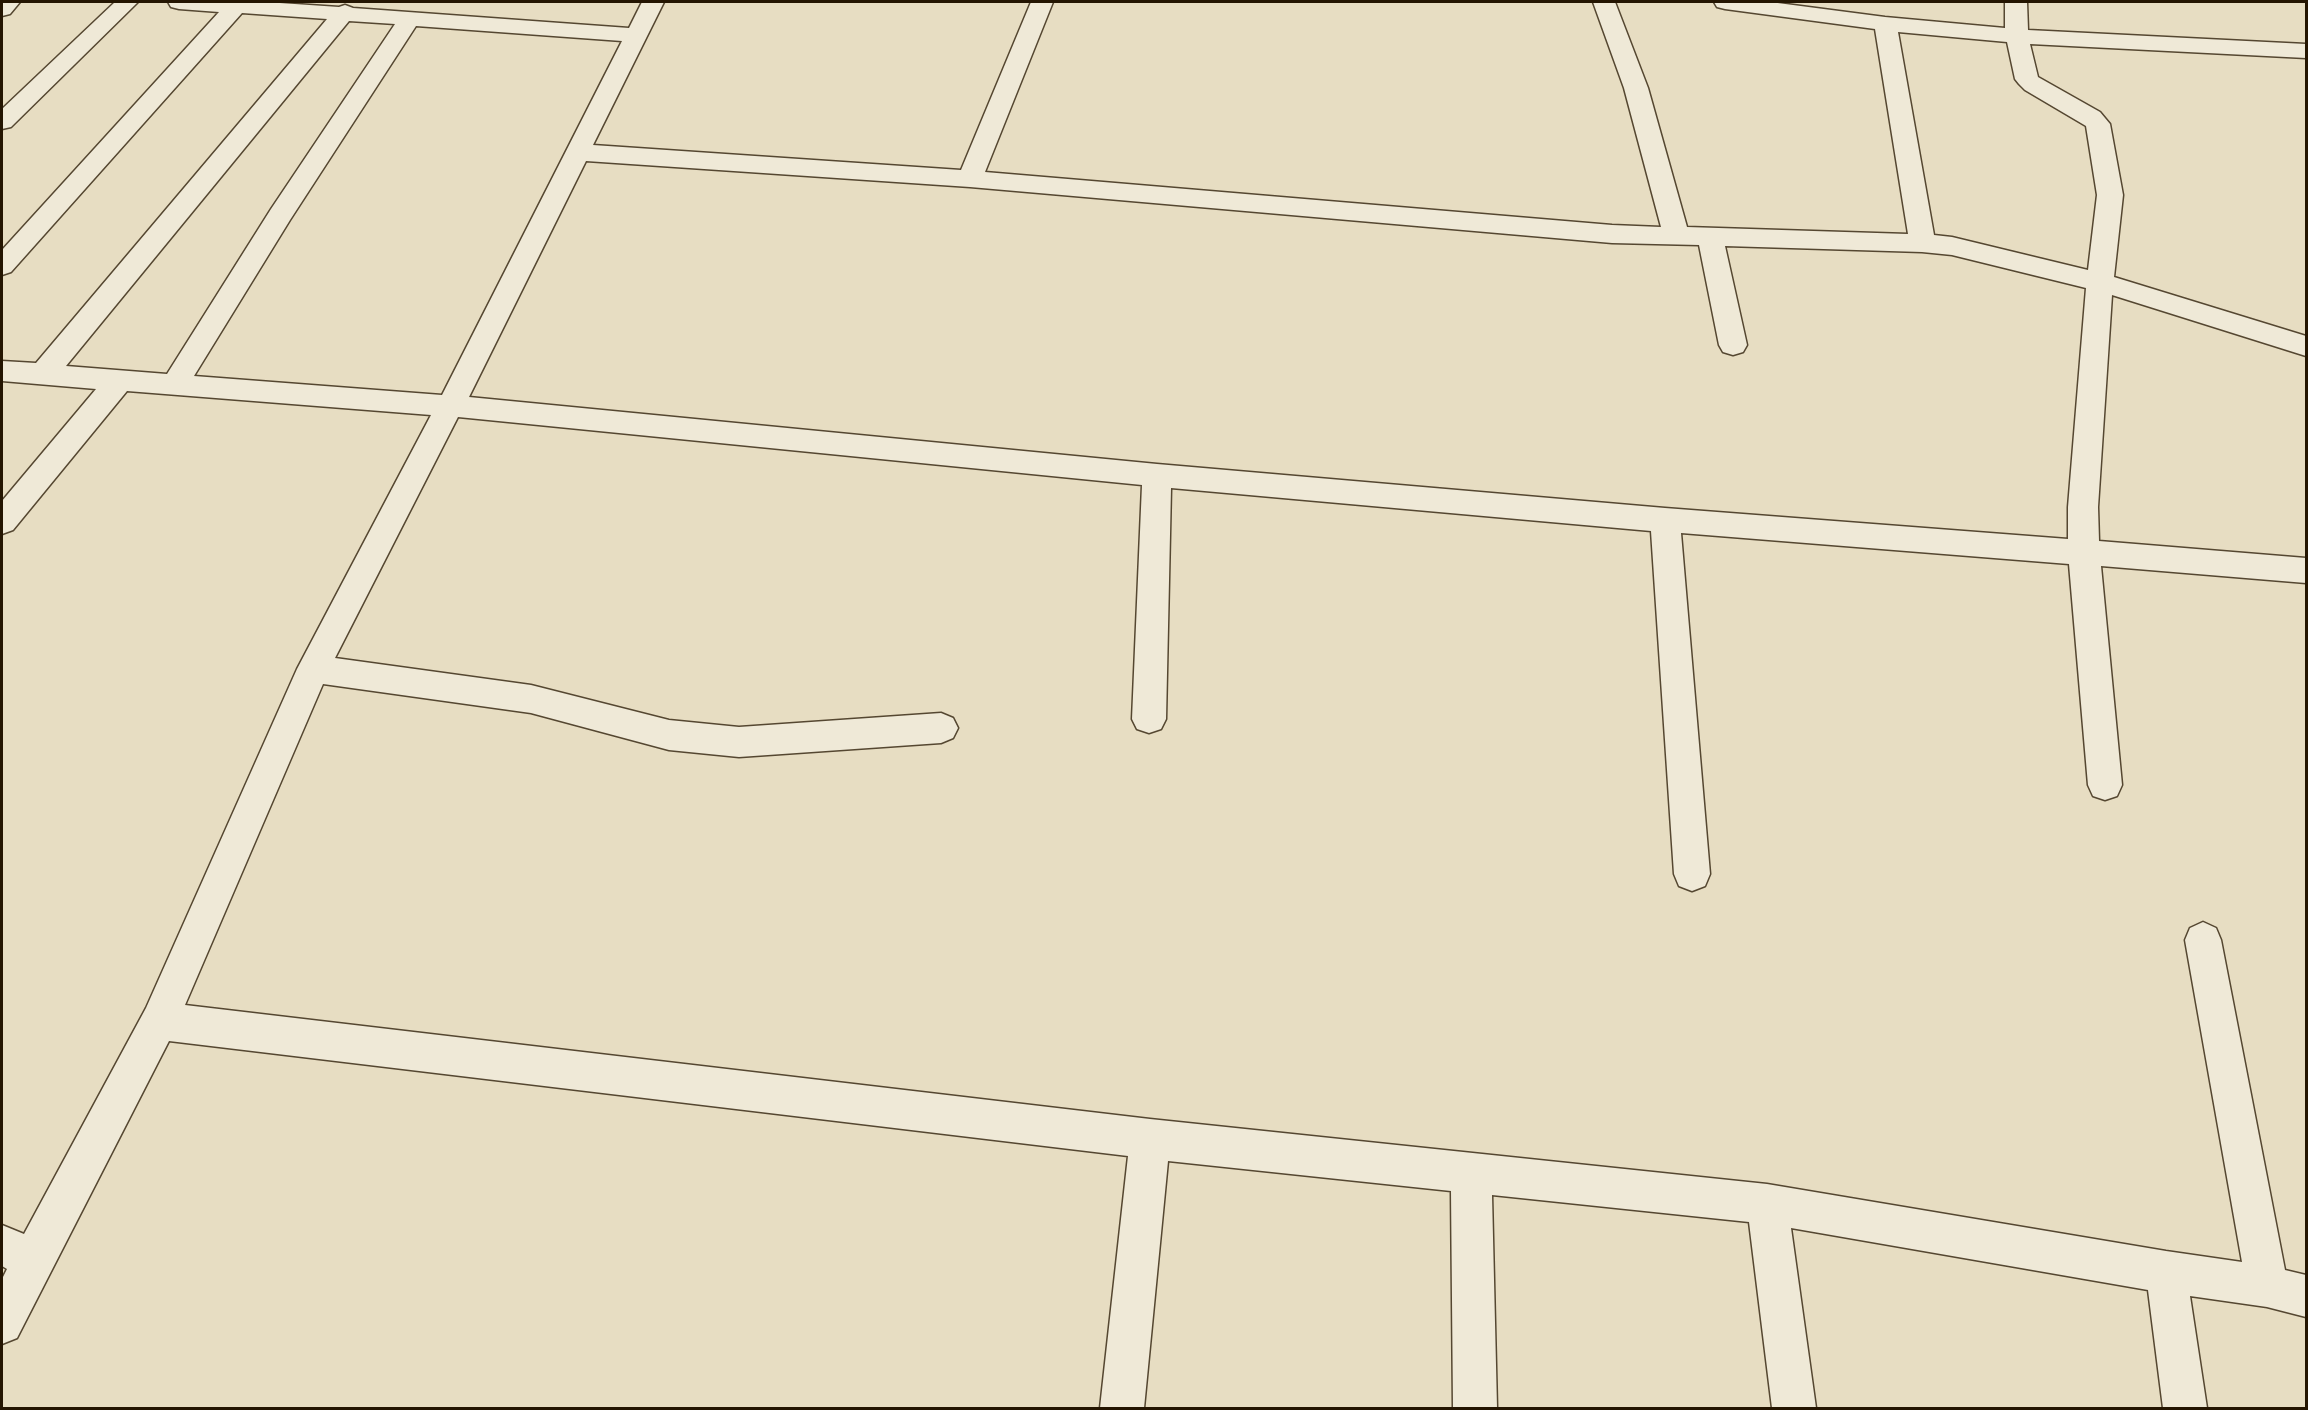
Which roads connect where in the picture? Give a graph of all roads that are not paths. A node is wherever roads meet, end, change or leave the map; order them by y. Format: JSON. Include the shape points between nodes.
{"nodes":[{"id":1,"x":9,"y":2,"type":"edge"},
{"id":2,"x":127,"y":2,"type":"edge"},
{"id":3,"x":179,"y":2,"type":"edge"},
{"id":4,"x":653,"y":2,"type":"edge"},
{"id":5,"x":1042,"y":2,"type":"edge"},
{"id":6,"x":1604,"y":2,"type":"edge"},
{"id":7,"x":1725,"y":2,"type":"edge"},
{"id":8,"x":2016,"y":2,"type":"edge"},
{"id":9,"x":236,"y":6,"type":"junction"},
{"id":10,"x":2,"y":9,"type":"edge"},
{"id":11,"x":345,"y":12,"type":"junction"},
{"id":12,"x":411,"y":17,"type":"junction"},
{"id":13,"x":1885,"y":24,"type":"junction"},
{"id":14,"x":635,"y":35,"type":"junction"},
{"id":15,"x":2017,"y":36,"type":"junction"},
{"id":16,"x":2307,"y":51,"type":"edge"},
{"id":17,"x":2,"y":122,"type":"edge"},
{"id":18,"x":577,"y":152,"type":"junction"},
{"id":19,"x":970,"y":179,"type":"junction"},
{"id":20,"x":1676,"y":236,"type":"junction"},
{"id":21,"x":1710,"y":236,"type":"junction"},
{"id":22,"x":1922,"y":243,"type":"junction"},
{"id":23,"x":2,"y":266,"type":"edge"},
{"id":24,"x":2100,"y":282,"type":"junction"},
{"id":25,"x":1733,"y":345,"type":"dead end"},
{"id":26,"x":2307,"y":346,"type":"edge"},
{"id":27,"x":2,"y":371,"type":"edge"},
{"id":28,"x":42,"y":375,"type":"junction"},
{"id":29,"x":119,"y":381,"type":"junction"},
{"id":30,"x":174,"y":384,"type":"junction"},
{"id":31,"x":450,"y":406,"type":"junction"},
{"id":32,"x":1157,"y":475,"type":"junction"},
{"id":33,"x":1665,"y":520,"type":"junction"},
{"id":34,"x":2,"y":522,"type":"edge"},
{"id":35,"x":2084,"y":554,"type":"junction"},
{"id":36,"x":2307,"y":570,"type":"edge"},
{"id":37,"x":313,"y":669,"type":"junction"},
{"id":38,"x":1149,"y":719,"type":"dead end"},
{"id":39,"x":941,"y":728,"type":"dead end"},
{"id":40,"x":2105,"y":785,"type":"dead end"},
{"id":41,"x":1692,"y":874,"type":"dead end"},
{"id":42,"x":2204,"y":940,"type":"dead end"},
{"id":43,"x":159,"y":1021,"type":"junction"},
{"id":44,"x":1150,"y":1139,"type":"junction"},
{"id":45,"x":1472,"y":1173,"type":"junction"},
{"id":46,"x":1767,"y":1204,"type":"junction"},
{"id":47,"x":17,"y":1252,"type":"edge"},
{"id":48,"x":2166,"y":1272,"type":"junction"},
{"id":49,"x":2267,"y":1286,"type":"junction"},
{"id":50,"x":2307,"y":1296,"type":"edge"},
{"id":51,"x":2,"y":1323,"type":"edge"},
{"id":52,"x":1122,"y":1408,"type":"edge"},
{"id":53,"x":1475,"y":1408,"type":"edge"},
{"id":54,"x":1794,"y":1408,"type":"edge"},
{"id":55,"x":2185,"y":1408,"type":"edge"}],
"edges":[{"from":1,"to":10,"type":"street"},
{"from":2,"to":17,"type":"street"},
{"from":3,"to":9,"type":"street"},
{"from":4,"to":14,"type":"street"},
{"from":5,"to":19,"type":"street"},
{"from":6,"to":20,"type":"street","via":[[1636,88]]},
{"from":7,"to":13,"type":"street"},
{"from":8,"to":15,"type":"street"},
{"from":9,"to":11,"type":"street"},
{"from":9,"to":23,"type":"street"},
{"from":11,"to":12,"type":"street"},
{"from":11,"to":28,"type":"street"},
{"from":12,"to":14,"type":"street"},
{"from":12,"to":30,"type":"street"},
{"from":13,"to":15,"type":"street"},
{"from":13,"to":22,"type":"street"},
{"from":14,"to":18,"type":"street"},
{"from":15,"to":16,"type":"street"},
{"from":15,"to":24,"type":"street","via":[[2027,79],[2098,124],[2110,195]]},
{"from":18,"to":19,"type":"street"},
{"from":18,"to":31,"type":"street"},
{"from":19,"to":20,"type":"street","via":[[1612,234]]},
{"from":20,"to":21,"type":"street"},
{"from":21,"to":22,"type":"street"},
{"from":21,"to":25,"type":"street"},
{"from":22,"to":24,"type":"street","via":[[1952,246]]},
{"from":24,"to":26,"type":"street"},
{"from":24,"to":35,"type":"street","via":[[2083,507]]},
{"from":27,"to":28,"type":"street"},
{"from":28,"to":29,"type":"street"},
{"from":29,"to":30,"type":"street"},
{"from":29,"to":34,"type":"street"},
{"from":30,"to":31,"type":"street"},
{"from":31,"to":32,"type":"street"},
{"from":31,"to":37,"type":"street"},
{"from":32,"to":33,"type":"street"},
{"from":32,"to":38,"type":"street"},
{"from":33,"to":35,"type":"street"},
{"from":33,"to":41,"type":"street"},
{"from":35,"to":36,"type":"street"},
{"from":35,"to":40,"type":"street"},
{"from":37,"to":39,"type":"street","via":[[531,699],[669,735],[739,742]]},
{"from":37,"to":43,"type":"street"},
{"from":42,"to":49,"type":"street"},
{"from":43,"to":44,"type":"street"},
{"from":43,"to":47,"type":"street"},
{"from":44,"to":45,"type":"street"},
{"from":44,"to":52,"type":"street"},
{"from":45,"to":46,"type":"street"},
{"from":45,"to":53,"type":"street"},
{"from":46,"to":48,"type":"street"},
{"from":46,"to":54,"type":"street"},
{"from":47,"to":51,"type":"street"},
{"from":48,"to":49,"type":"street"},
{"from":48,"to":55,"type":"street"},
{"from":49,"to":50,"type":"street"}]}
